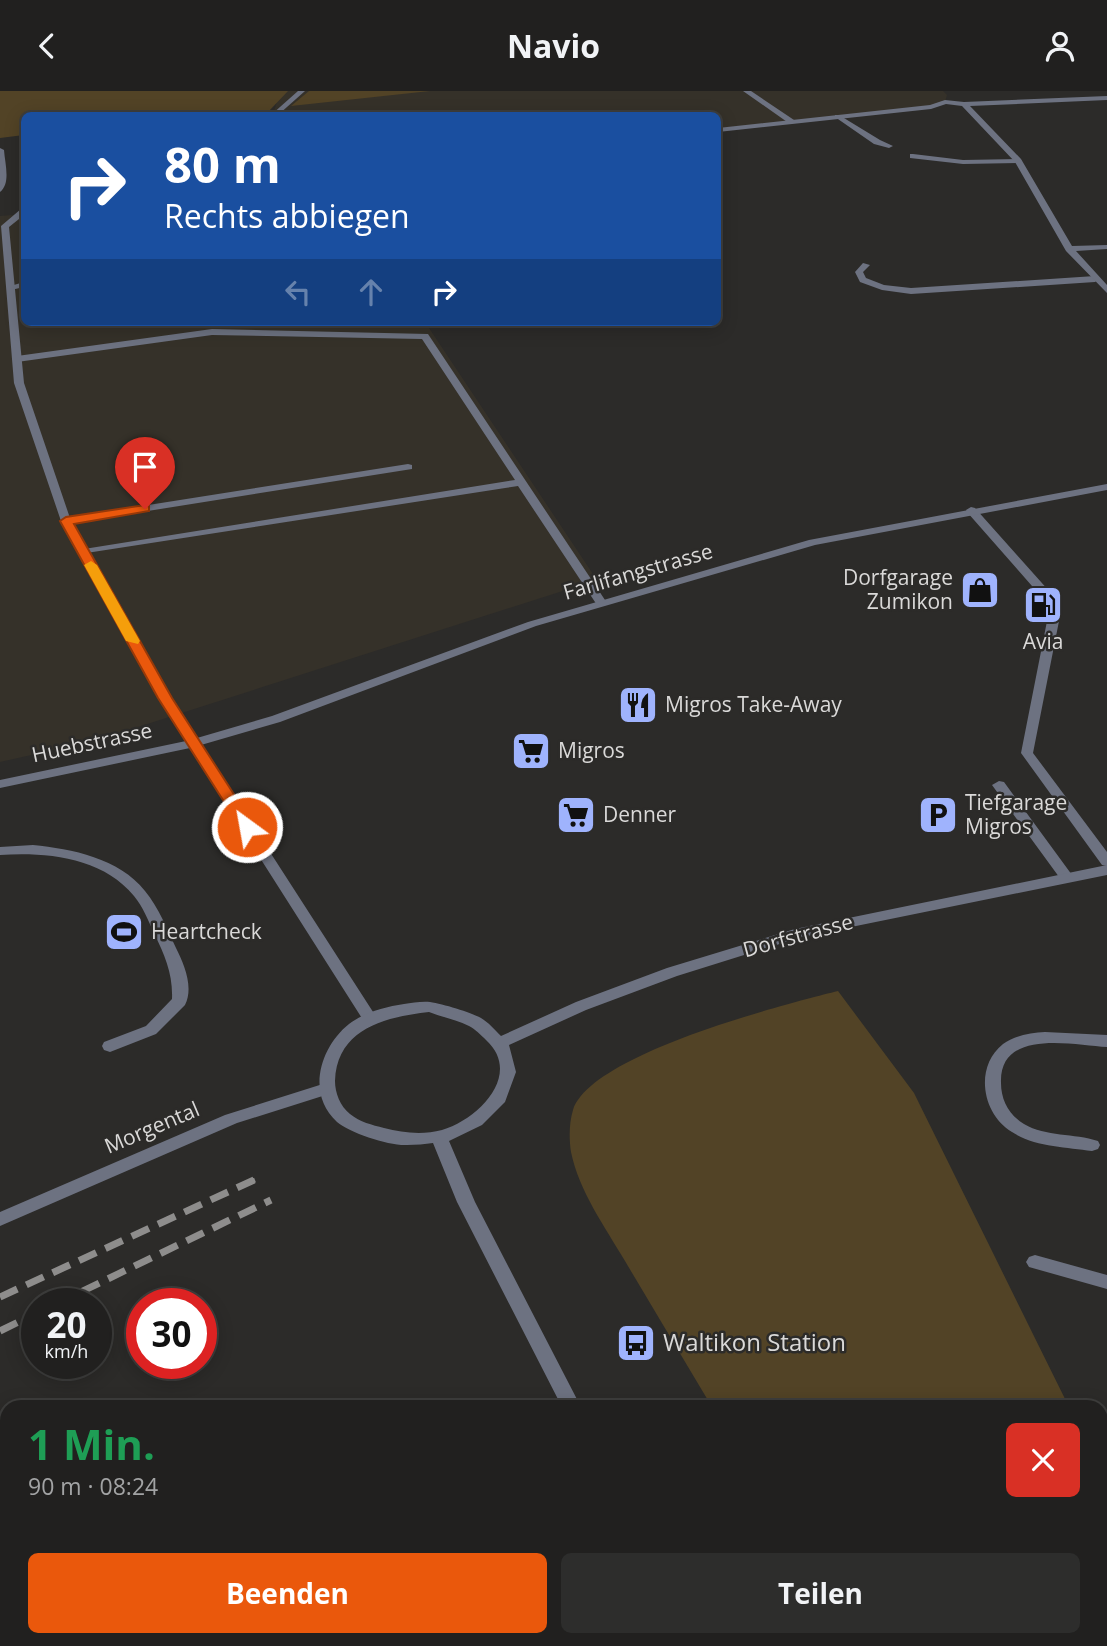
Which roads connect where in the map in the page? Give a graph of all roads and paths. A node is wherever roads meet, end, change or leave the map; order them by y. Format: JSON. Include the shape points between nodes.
{"nodes":[{"id":1,"x":302,"y":91,"type":"edge"},
{"id":2,"x":746,"y":91,"type":"edge"},
{"id":3,"x":943,"y":91,"type":"edge"},
{"id":4,"x":1107,"y":98,"type":"edge"},
{"id":5,"x":945,"y":102,"type":"junction"},
{"id":6,"x":964,"y":104,"type":"junction"},
{"id":7,"x":278,"y":112,"type":"edge"},
{"id":8,"x":837,"y":116,"type":"junction"},
{"id":9,"x":793,"y":121,"type":"junction"},
{"id":10,"x":721,"y":130,"type":"edge"},
{"id":11,"x":889,"y":146,"type":"dead end"},
{"id":12,"x":0,"y":150,"type":"edge"},
{"id":13,"x":913,"y":156,"type":"dead end"},
{"id":14,"x":1018,"y":161,"type":"junction"},
{"id":15,"x":0,"y":190,"type":"edge"},
{"id":16,"x":18,"y":212,"type":"edge"},
{"id":17,"x":1107,"y":247,"type":"edge"},
{"id":18,"x":1069,"y":249,"type":"junction"},
{"id":19,"x":866,"y":265,"type":"dead end"},
{"id":20,"x":1096,"y":279,"type":"junction"},
{"id":21,"x":21,"y":285,"type":"edge"},
{"id":22,"x":10,"y":287,"type":"junction"},
{"id":23,"x":1107,"y":290,"type":"edge"},
{"id":24,"x":17,"y":359,"type":"junction"},
{"id":25,"x":408,"y":467,"type":"dead end"},
{"id":26,"x":521,"y":482,"type":"junction"},
{"id":27,"x":1107,"y":487,"type":"edge"},
{"id":28,"x":971,"y":510,"type":"junction"},
{"id":29,"x":66,"y":521,"type":"junction"},
{"id":30,"x":84,"y":552,"type":"junction"},
{"id":31,"x":601,"y":603,"type":"junction"},
{"id":32,"x":194,"y":743,"type":"junction"},
{"id":33,"x":0,"y":784,"type":"edge"},
{"id":34,"x":999,"y":785,"type":"dead end"},
{"id":35,"x":0,"y":851,"type":"edge"},
{"id":36,"x":1107,"y":862,"type":"edge"},
{"id":37,"x":1107,"y":870,"type":"edge"},
{"id":38,"x":1067,"y":878,"type":"junction"},
{"id":39,"x":370,"y":1019,"type":"junction"},
{"id":40,"x":1107,"y":1041,"type":"edge"},
{"id":41,"x":501,"y":1042,"type":"junction"},
{"id":42,"x":110,"y":1046,"type":"dead end"},
{"id":43,"x":326,"y":1089,"type":"junction"},
{"id":44,"x":440,"y":1139,"type":"junction"},
{"id":45,"x":1092,"y":1145,"type":"dead end"},
{"id":46,"x":0,"y":1219,"type":"edge"},
{"id":47,"x":1035,"y":1262,"type":"dead end"},
{"id":48,"x":1107,"y":1282,"type":"edge"},
{"id":49,"x":568,"y":1400,"type":"edge"}],
"edges":[{"from":1,"to":7,"type":"street"},
{"from":2,"to":9,"type":"street"},
{"from":3,"to":5,"type":"street"},
{"from":4,"to":6,"type":"street"},
{"from":5,"to":6,"type":"street"},
{"from":5,"to":8,"type":"street"},
{"from":6,"to":14,"type":"street"},
{"from":8,"to":9,"type":"street"},
{"from":8,"to":11,"type":"street"},
{"from":9,"to":10,"type":"street"},
{"from":12,"to":15,"type":"street"},
{"from":13,"to":14,"type":"street","via":[[963,162]]},
{"from":14,"to":18,"type":"street"},
{"from":16,"to":22,"type":"street","via":[[5,226]]},
{"from":17,"to":18,"type":"street"},
{"from":18,"to":20,"type":"street"},
{"from":19,"to":20,"type":"street","via":[[859,272],[863,280],[882,288],[911,291]]},
{"from":20,"to":23,"type":"street"},
{"from":21,"to":22,"type":"street"},
{"from":22,"to":24,"type":"street"},
{"from":24,"to":26,"type":"street","via":[[212,332],[425,336]]},
{"from":24,"to":29,"type":"street","via":[[19,383]]},
{"from":25,"to":29,"type":"street"},
{"from":26,"to":30,"type":"street"},
{"from":26,"to":31,"type":"street"},
{"from":27,"to":28,"type":"street","name":"Farlifangstrasse"},
{"from":28,"to":31,"type":"street","name":"Farlifangstrasse","via":[[813,542]]},
{"from":28,"to":36,"type":"street","via":[[1052,601],[1054,615],[1027,753]]},
{"from":29,"to":30,"type":"street"},
{"from":30,"to":32,"type":"street"},
{"from":31,"to":32,"type":"street","name":"Farlifangstrasse","via":[[276,719]]},
{"from":32,"to":33,"type":"street","name":"Huebstrasse"},
{"from":32,"to":39,"type":"street"},
{"from":34,"to":38,"type":"street"},
{"from":35,"to":42,"type":"street","via":[[56,852],[96,863],[129,882],[148,906],[182,975],[180,1001],[150,1030]]},
{"from":37,"to":38,"type":"street","name":"Dorfstrasse"},
{"from":38,"to":41,"type":"street","name":"Dorfstrasse","via":[[800,932],[672,972]]},
{"from":39,"to":41,"type":"street","via":[[398,1009],[429,1007],[459,1013],[483,1025]]},
{"from":39,"to":43,"type":"street","via":[[334,1049],[326,1069]]},
{"from":40,"to":45,"type":"street","via":[[1027,1039],[1002,1053],[992,1075],[996,1103],[1005,1118],[1019,1128]]},
{"from":41,"to":44,"type":"street","via":[[510,1065],[507,1088],[493,1109],[469,1127]]},
{"from":43,"to":44,"type":"street","via":[[336,1109],[354,1126],[380,1137]]},
{"from":43,"to":46,"type":"street","name":"Morgental","via":[[231,1119]]},
{"from":44,"to":49,"type":"street","via":[[478,1227]]},
{"from":47,"to":48,"type":"street"}]}
